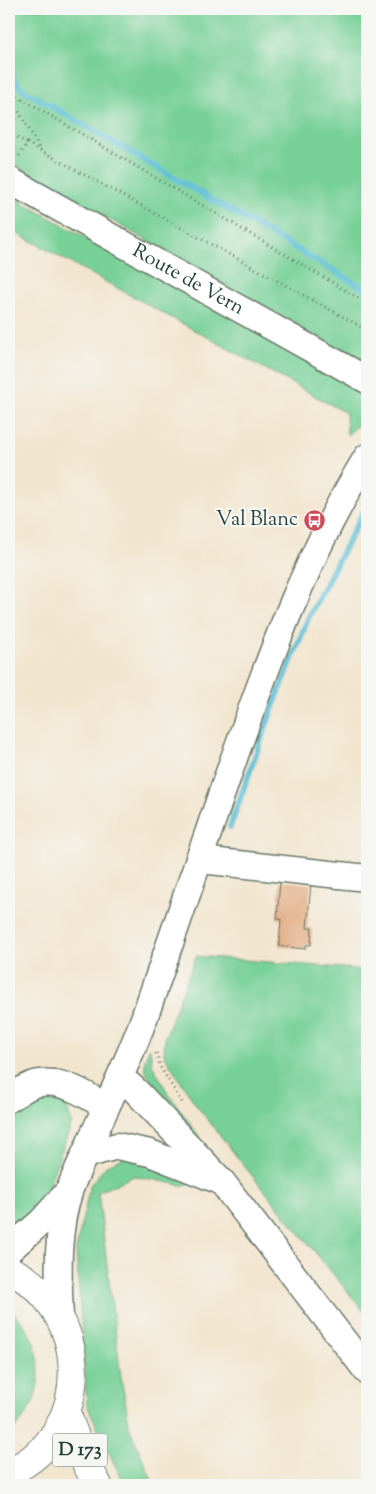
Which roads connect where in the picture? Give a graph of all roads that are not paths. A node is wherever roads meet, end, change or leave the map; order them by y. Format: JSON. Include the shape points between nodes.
{"nodes":[{"id":1,"x":13,"y":169,"type":"edge"},
{"id":2,"x":367,"y":380,"type":"edge"},
{"id":3,"x":367,"y":457,"type":"edge"},
{"id":4,"x":200,"y":858,"type":"junction"},
{"id":5,"x":367,"y":878,"type":"edge"},
{"id":6,"x":120,"y":1076,"type":"junction"},
{"id":7,"x":9,"y":1099,"type":"edge"},
{"id":8,"x":106,"y":1107,"type":"junction"},
{"id":9,"x":85,"y":1154,"type":"junction"},
{"id":10,"x":222,"y":1182,"type":"junction"},
{"id":11,"x":70,"y":1190,"type":"junction"},
{"id":12,"x":9,"y":1250,"type":"edge"},
{"id":13,"x":9,"y":1270,"type":"edge"},
{"id":14,"x":60,"y":1318,"type":"junction"},
{"id":15,"x":367,"y":1371,"type":"edge"},
{"id":16,"x":66,"y":1412,"type":"junction"},
{"id":17,"x":9,"y":1472,"type":"edge"},
{"id":18,"x":9,"y":1482,"type":"edge"},
{"id":19,"x":15,"y":1485,"type":"edge"},
{"id":20,"x":98,"y":1485,"type":"edge"}],
"edges":[{"from":1,"to":2,"type":"street","name":"Route de Vern"},
{"from":3,"to":4,"type":"street","via":[[344,493],[292,603]]},
{"from":4,"to":5,"type":"street"},
{"from":4,"to":6,"type":"street"},
{"from":6,"to":8,"type":"street"},
{"from":6,"to":10,"type":"street"},
{"from":7,"to":8,"type":"street","via":[[40,1083],[81,1092]]},
{"from":8,"to":9,"type":"street"},
{"from":9,"to":10,"type":"street","via":[[117,1146],[150,1153]]},
{"from":9,"to":11,"type":"street"},
{"from":10,"to":15,"type":"street"},
{"from":11,"to":12,"type":"street"},
{"from":11,"to":14,"type":"street","via":[[58,1263]]},
{"from":13,"to":14,"type":"main road","via":[[47,1299]]},
{"from":14,"to":16,"type":"main road","via":[[74,1364]]},
{"from":16,"to":17,"type":"main road","via":[[46,1445]]},
{"from":16,"to":20,"type":"main road","number":"D 173","via":[[76,1442]]},
{"from":18,"to":19,"type":"main road"}]}
